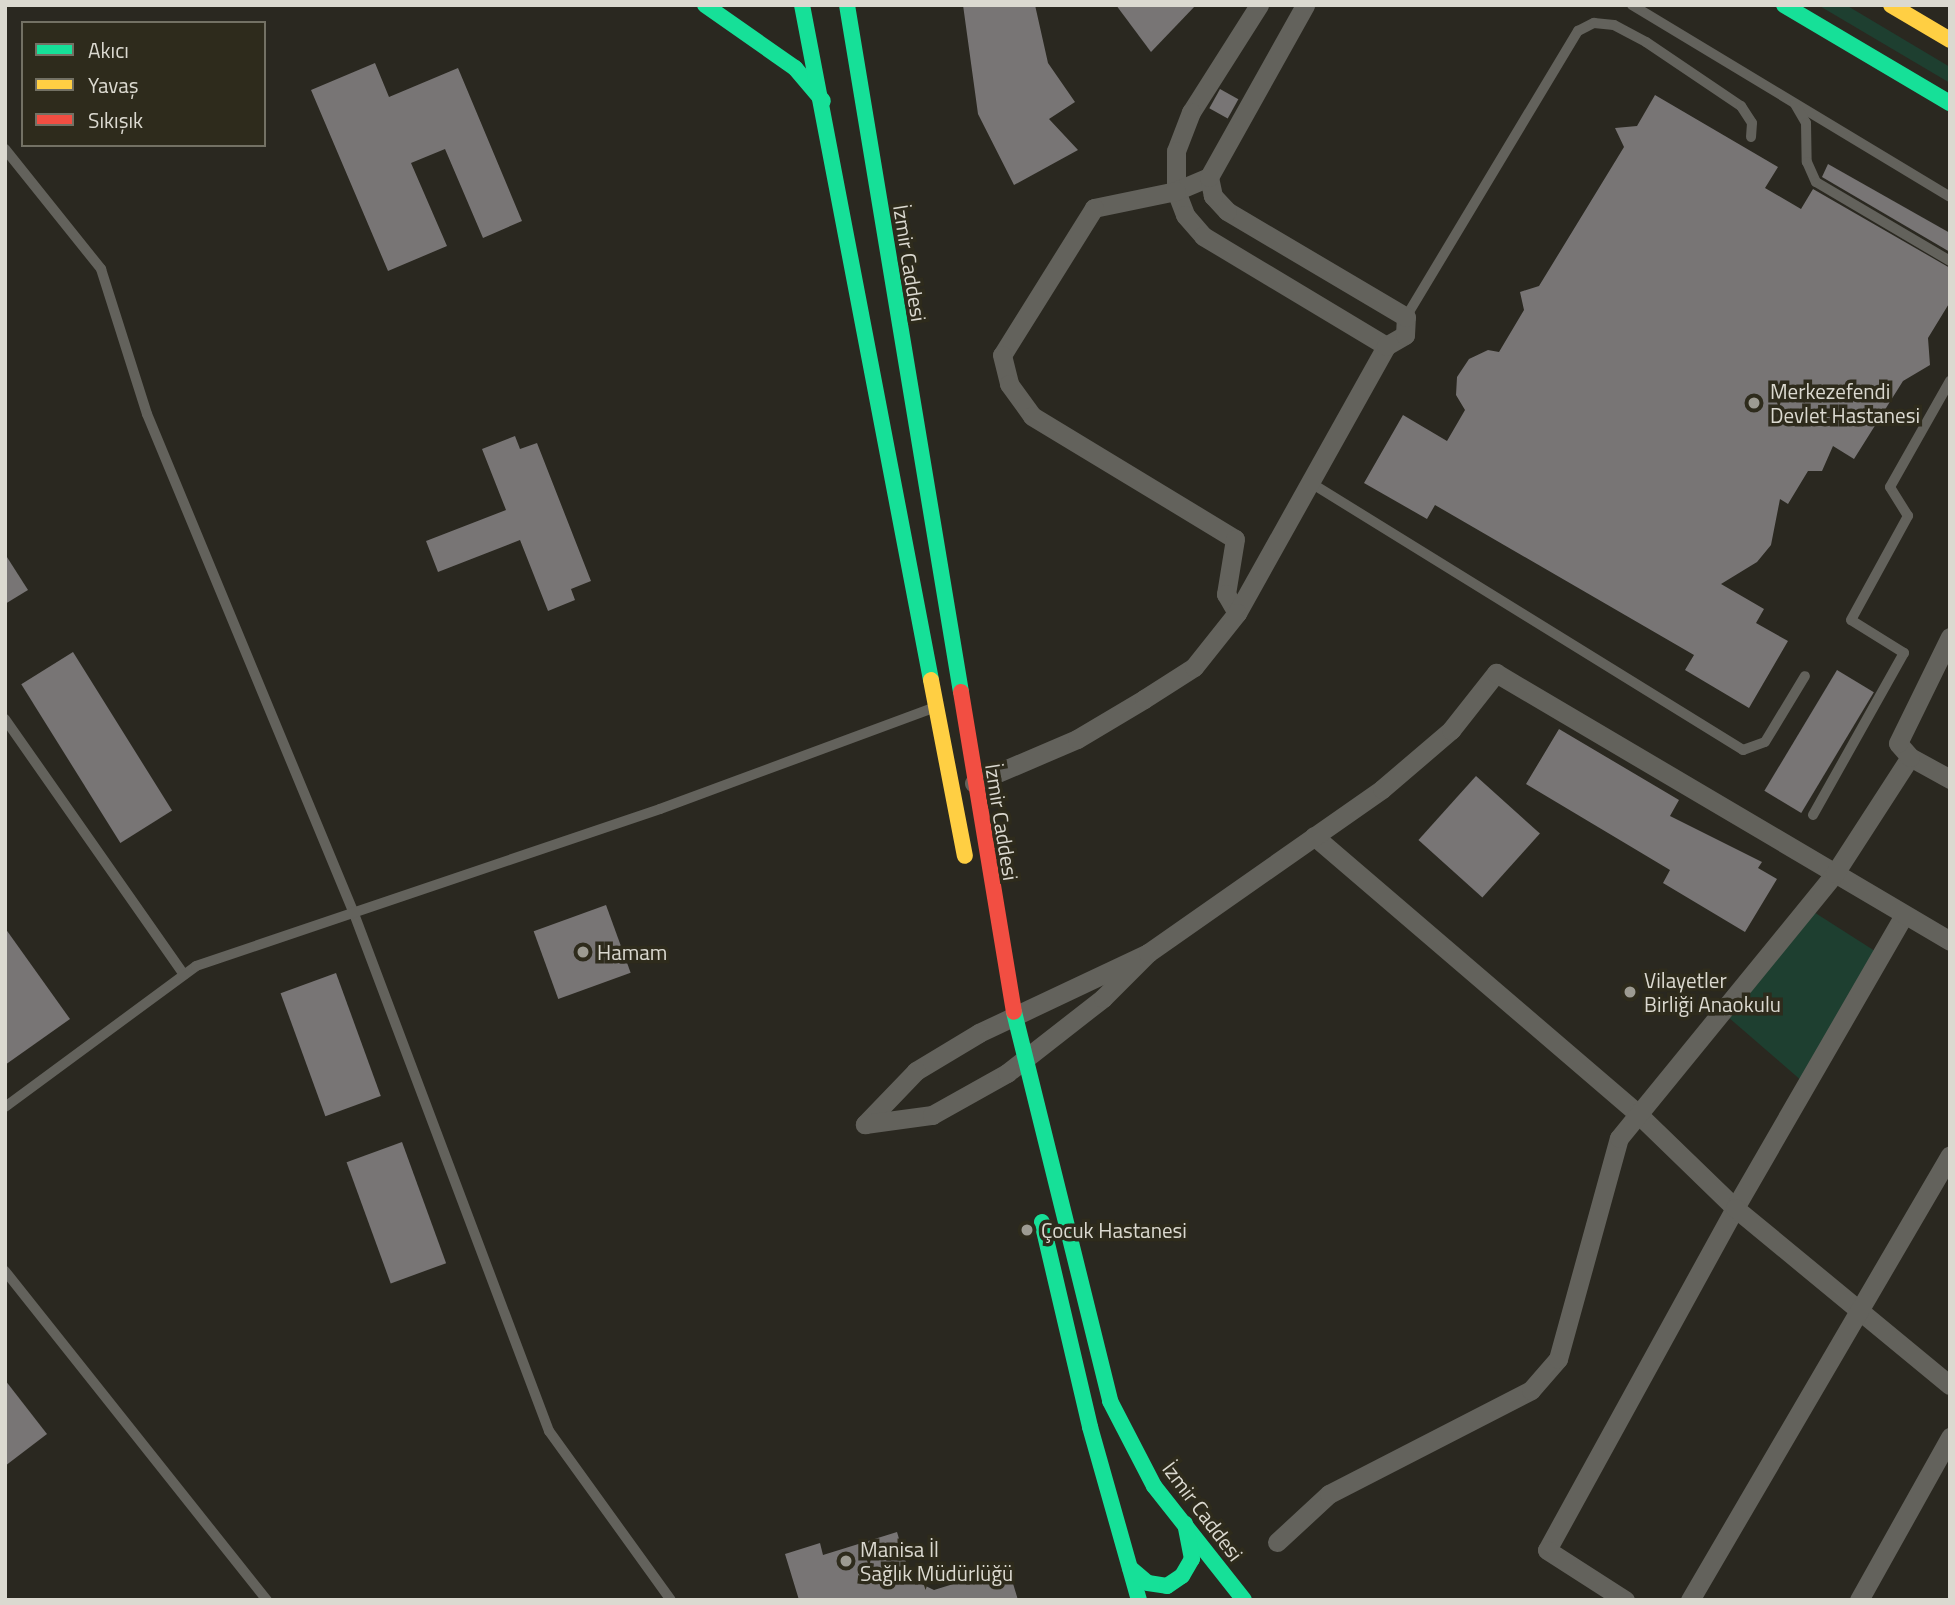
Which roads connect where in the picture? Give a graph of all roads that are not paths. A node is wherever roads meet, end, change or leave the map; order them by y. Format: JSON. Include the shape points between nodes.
{"nodes":[{"id":1,"x":705,"y":5,"type":"edge"},
{"id":2,"x":802,"y":5,"type":"edge"},
{"id":3,"x":847,"y":5,"type":"edge"},
{"id":4,"x":1259,"y":5,"type":"edge"},
{"id":5,"x":1305,"y":5,"type":"edge"},
{"id":6,"x":1632,"y":5,"type":"edge"},
{"id":7,"x":1775,"y":5,"type":"edge"},
{"id":8,"x":1784,"y":5,"type":"edge"},
{"id":9,"x":1891,"y":5,"type":"edge"},
{"id":10,"x":1834,"y":35,"type":"junction"},
{"id":11,"x":1950,"y":40,"type":"edge"},
{"id":12,"x":823,"y":101,"type":"junction"},
{"id":13,"x":1793,"y":101,"type":"junction"},
{"id":14,"x":1950,"y":103,"type":"edge"},
{"id":15,"x":1751,"y":137,"type":"dead end"},
{"id":16,"x":5,"y":149,"type":"edge"},
{"id":17,"x":1209,"y":177,"type":"junction"},
{"id":18,"x":1176,"y":191,"type":"junction"},
{"id":19,"x":1950,"y":197,"type":"edge"},
{"id":20,"x":1950,"y":261,"type":"edge"},
{"id":21,"x":1406,"y":317,"type":"junction"},
{"id":22,"x":1386,"y":346,"type":"junction"},
{"id":23,"x":1950,"y":381,"type":"edge"},
{"id":24,"x":1311,"y":483,"type":"junction"},
{"id":25,"x":1237,"y":613,"type":"junction"},
{"id":26,"x":1950,"y":637,"type":"edge"},
{"id":27,"x":1805,"y":676,"type":"dead end"},
{"id":28,"x":935,"y":707,"type":"junction"},
{"id":29,"x":5,"y":719,"type":"edge"},
{"id":30,"x":1910,"y":757,"type":"junction"},
{"id":31,"x":1950,"y":779,"type":"edge"},
{"id":32,"x":974,"y":783,"type":"junction"},
{"id":33,"x":951,"y":787,"type":"junction"},
{"id":34,"x":1814,"y":815,"type":"dead end"},
{"id":35,"x":1314,"y":836,"type":"junction"},
{"id":36,"x":1835,"y":873,"type":"junction"},
{"id":37,"x":970,"y":879,"type":"dead end"},
{"id":38,"x":353,"y":911,"type":"junction"},
{"id":39,"x":1904,"y":915,"type":"junction"},
{"id":40,"x":1950,"y":941,"type":"edge"},
{"id":41,"x":1148,"y":953,"type":"junction"},
{"id":42,"x":184,"y":975,"type":"junction"},
{"id":43,"x":993,"y":997,"type":"dead end"},
{"id":44,"x":1006,"y":1021,"type":"junction"},
{"id":45,"x":1013,"y":1073,"type":"junction"},
{"id":46,"x":5,"y":1107,"type":"edge"},
{"id":47,"x":1637,"y":1114,"type":"junction"},
{"id":48,"x":1950,"y":1155,"type":"edge"},
{"id":49,"x":1037,"y":1202,"type":"dead end"},
{"id":50,"x":1735,"y":1209,"type":"junction"},
{"id":51,"x":5,"y":1271,"type":"edge"},
{"id":52,"x":1860,"y":1308,"type":"junction"},
{"id":53,"x":1950,"y":1385,"type":"edge"},
{"id":54,"x":1950,"y":1437,"type":"edge"},
{"id":55,"x":1184,"y":1523,"type":"junction"},
{"id":56,"x":1277,"y":1542,"type":"dead end"},
{"id":57,"x":1130,"y":1568,"type":"junction"},
{"id":58,"x":267,"y":1600,"type":"edge"},
{"id":59,"x":671,"y":1600,"type":"edge"},
{"id":60,"x":1139,"y":1600,"type":"edge"},
{"id":61,"x":1244,"y":1600,"type":"edge"},
{"id":62,"x":1625,"y":1600,"type":"edge"},
{"id":63,"x":1690,"y":1600,"type":"edge"},
{"id":64,"x":1858,"y":1600,"type":"edge"}],
"edges":[{"from":1,"to":12,"type":"main road","via":[[795,68]]},
{"from":2,"to":12,"type":"main road","name":"İzmir Caddesi"},
{"from":3,"to":32,"type":"main road","name":"İzmir Caddesi"},
{"from":4,"to":18,"type":"street","via":[[1191,112],[1176,151]]},
{"from":5,"to":17,"type":"street"},
{"from":6,"to":13,"type":"lane"},
{"from":7,"to":10,"type":"main road"},
{"from":8,"to":10,"type":"main road"},
{"from":9,"to":11,"type":"main road"},
{"from":10,"to":14,"type":"main road"},
{"from":12,"to":28,"type":"main road","name":"İzmir Caddesi"},
{"from":13,"to":19,"type":"lane"},
{"from":13,"to":20,"type":"lane","via":[[1806,123],[1807,162],[1816,182]]},
{"from":15,"to":21,"type":"lane","via":[[1752,122],[1741,106],[1646,42],[1614,25],[1594,23],[1578,31]]},
{"from":16,"to":38,"type":"lane","via":[[101,269],[148,414]]},
{"from":17,"to":18,"type":"street"},
{"from":17,"to":21,"type":"street","via":[[1213,197],[1227,211]]},
{"from":18,"to":22,"type":"street","via":[[1185,215],[1203,236]]},
{"from":18,"to":25,"type":"street","via":[[1094,208],[1002,355],[1010,384],[1032,416],[1235,539],[1226,594]]},
{"from":21,"to":22,"type":"street","via":[[1405,335]]},
{"from":22,"to":24,"type":"street"},
{"from":23,"to":34,"type":"lane","via":[[1890,487],[1908,516],[1851,620],[1904,653]]},
{"from":24,"to":25,"type":"street"},
{"from":24,"to":27,"type":"lane","via":[[1743,750],[1765,742]]},
{"from":25,"to":32,"type":"street","via":[[1194,667],[1154,693],[1077,739]]},
{"from":26,"to":30,"type":"street","via":[[1898,743]]},
{"from":28,"to":33,"type":"main road","name":"İzmir Caddesi"},
{"from":28,"to":38,"type":"lane","via":[[660,808]]},
{"from":29,"to":42,"type":"lane"},
{"from":30,"to":31,"type":"street"},
{"from":30,"to":36,"type":"street"},
{"from":32,"to":33,"type":"main road"},
{"from":32,"to":44,"type":"main road","name":"İzmir Caddesi"},
{"from":33,"to":37,"type":"main road","name":"İzmir Caddesi"},
{"from":35,"to":36,"type":"street","via":[[1451,730],[1496,673]]},
{"from":35,"to":41,"type":"street"},
{"from":35,"to":47,"type":"street"},
{"from":36,"to":39,"type":"street"},
{"from":36,"to":47,"type":"street"},
{"from":38,"to":42,"type":"lane"},
{"from":38,"to":59,"type":"lane","via":[[549,1430]]},
{"from":39,"to":40,"type":"street"},
{"from":39,"to":50,"type":"street"},
{"from":41,"to":44,"type":"street"},
{"from":41,"to":45,"type":"street","via":[[1103,998]]},
{"from":42,"to":46,"type":"lane"},
{"from":43,"to":44,"type":"main road","name":"İzmir Caddesi"},
{"from":44,"to":45,"type":"main road","name":"İzmir Caddesi"},
{"from":44,"to":45,"type":"street","via":[[916,1071],[865,1124],[932,1115]]},
{"from":45,"to":55,"type":"main road","name":"İzmir Caddesi","via":[[1110,1401],[1154,1486]]},
{"from":47,"to":50,"type":"street"},
{"from":47,"to":56,"type":"street","via":[[1619,1138],[1609,1168],[1558,1359],[1531,1390],[1329,1494]]},
{"from":48,"to":52,"type":"street"},
{"from":49,"to":57,"type":"main road"},
{"from":50,"to":52,"type":"street"},
{"from":50,"to":62,"type":"street","via":[[1547,1549]]},
{"from":51,"to":58,"type":"lane"},
{"from":52,"to":53,"type":"street"},
{"from":52,"to":63,"type":"street"},
{"from":54,"to":64,"type":"street"},
{"from":55,"to":57,"type":"main road","via":[[1192,1559],[1182,1576],[1167,1586],[1148,1583]]},
{"from":55,"to":61,"type":"main road","name":"İzmir Caddesi"},
{"from":57,"to":60,"type":"main road"}]}
